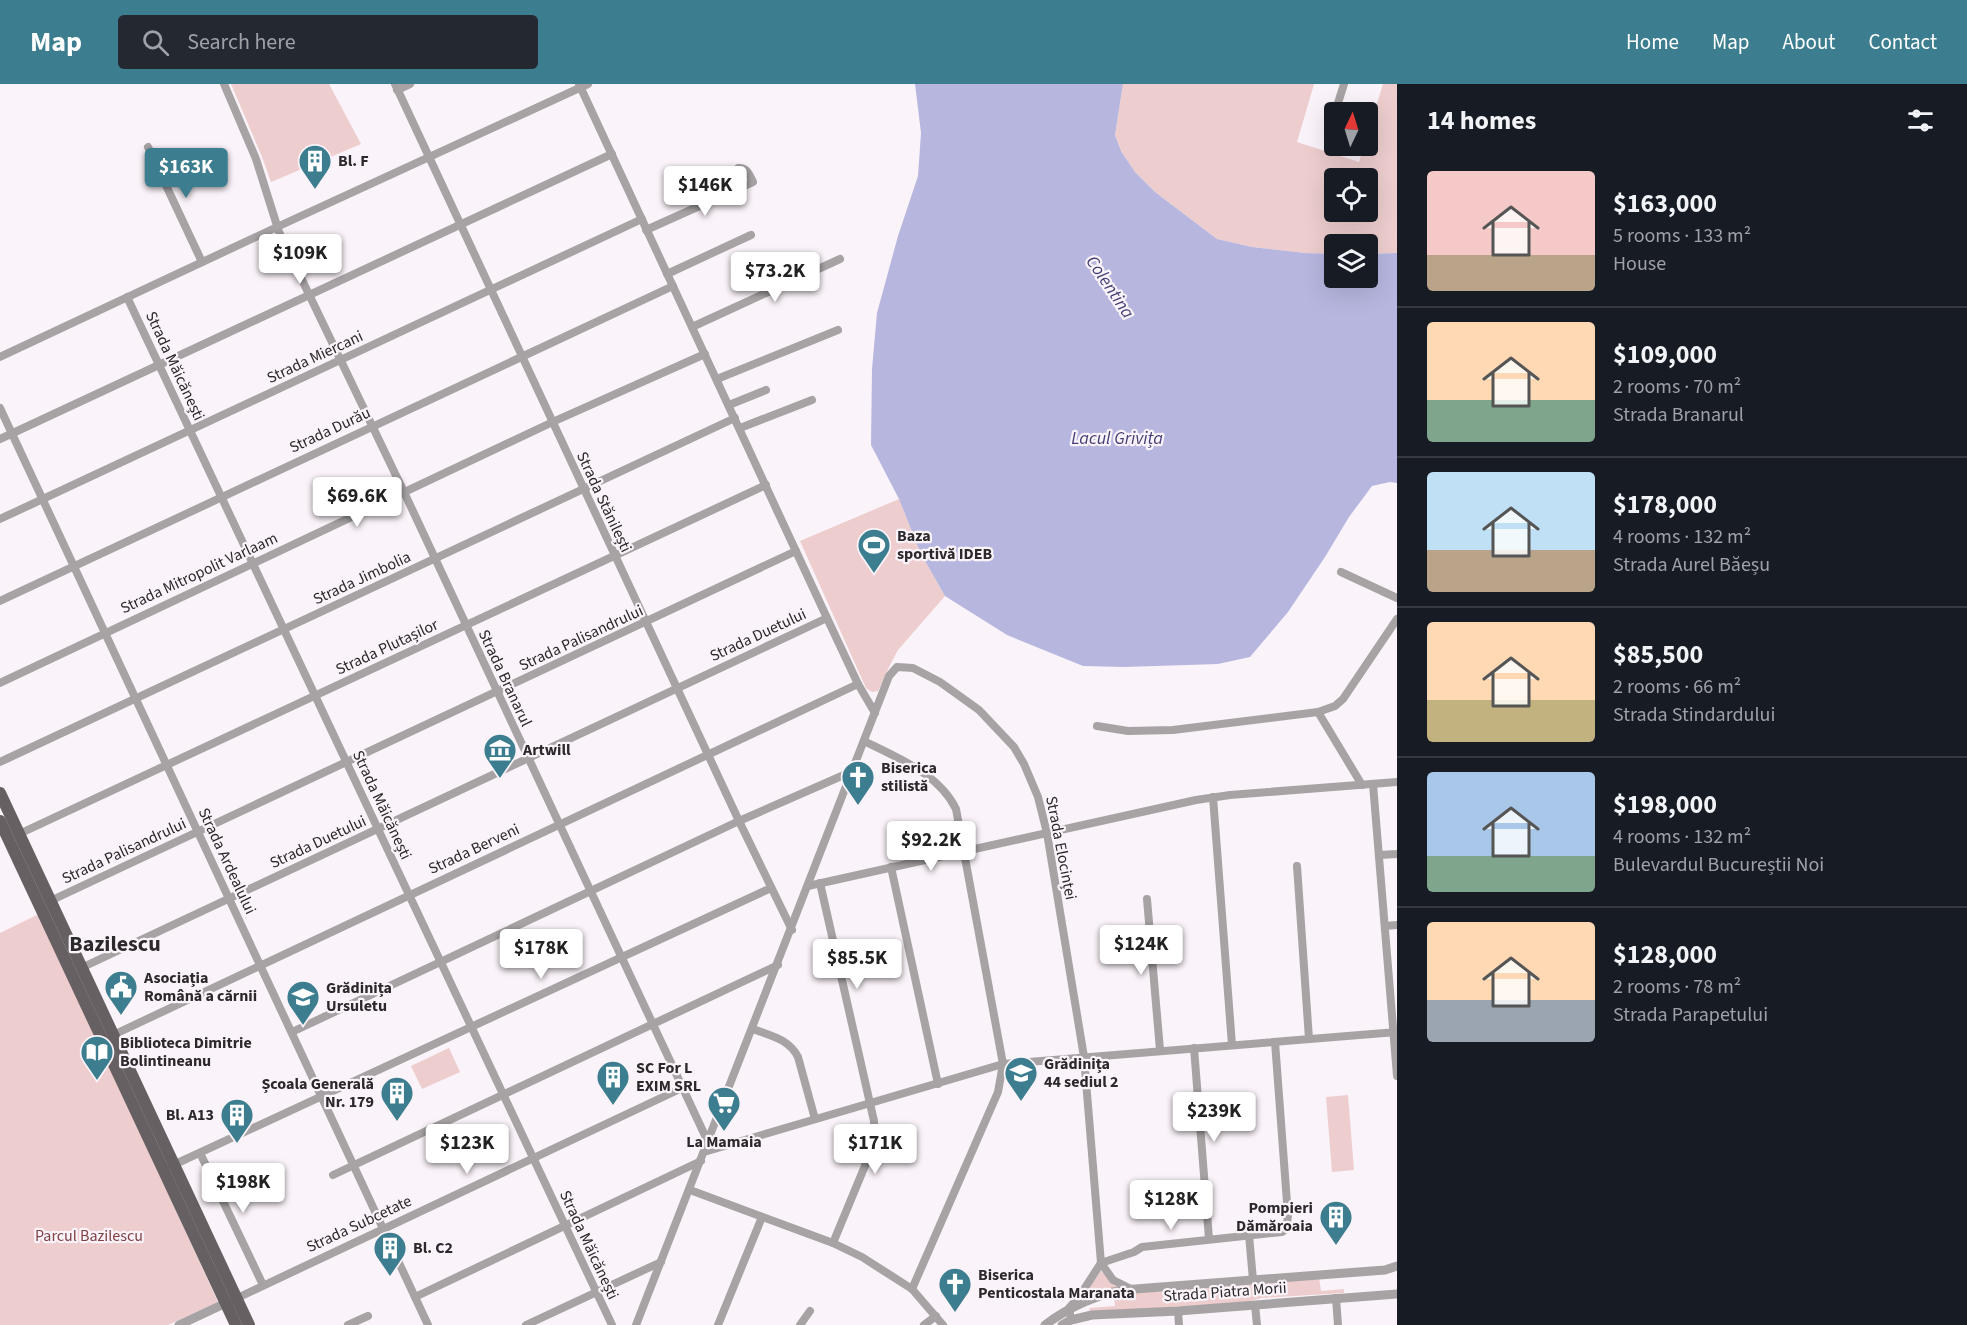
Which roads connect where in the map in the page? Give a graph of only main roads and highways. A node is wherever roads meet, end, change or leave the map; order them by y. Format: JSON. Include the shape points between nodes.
{"nodes":[{"id":1,"x":0,"y":793,"type":"edge"},
{"id":2,"x":0,"y":821,"type":"edge"},
{"id":3,"x":108,"y":1037,"type":"junction"},
{"id":4,"x":231,"y":1300,"type":"junction"},
{"id":5,"x":236,"y":1325,"type":"edge"},
{"id":6,"x":249,"y":1325,"type":"edge"}],
"edges":[{"from":1,"to":3,"type":"main road","via":[[81,968]]},
{"from":2,"to":3,"type":"main road"},
{"from":3,"to":4,"type":"main road"},
{"from":4,"to":5,"type":"main road"},
{"from":4,"to":6,"type":"main road"}]}
